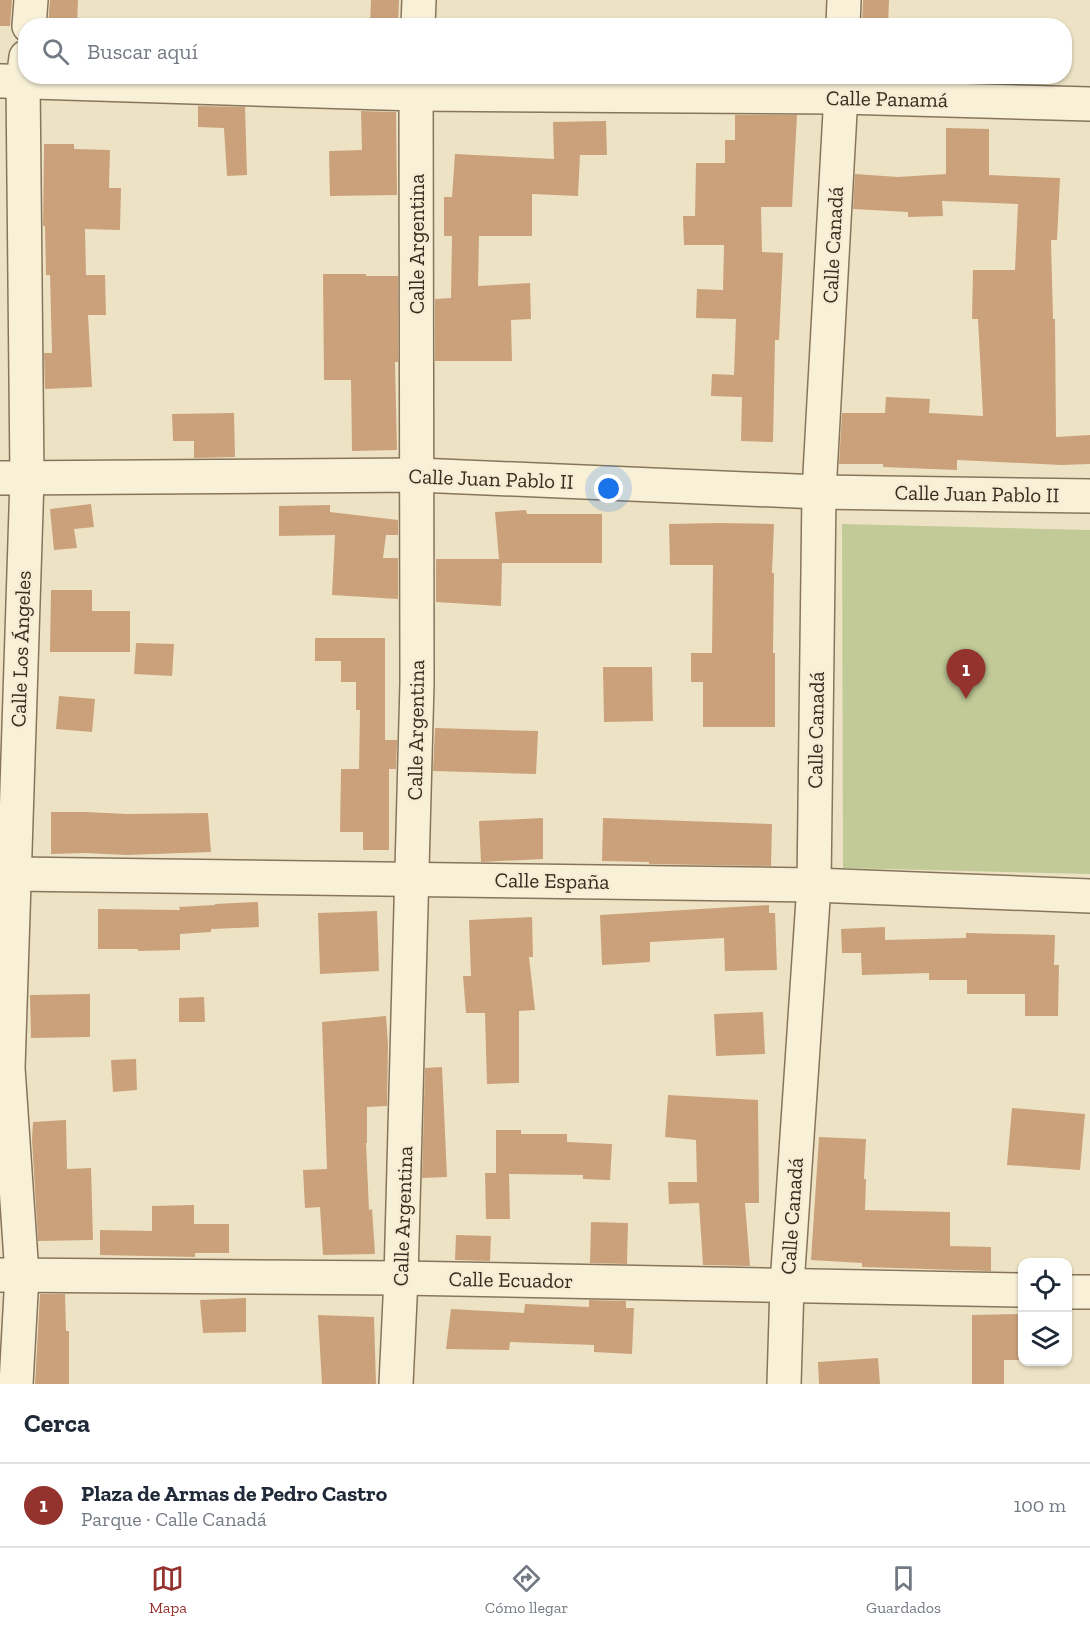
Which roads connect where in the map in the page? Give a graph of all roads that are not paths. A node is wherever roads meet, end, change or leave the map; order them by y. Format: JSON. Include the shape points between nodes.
{"nodes":[{"id":1,"x":32,"y":0,"type":"edge"},
{"id":2,"x":419,"y":0,"type":"edge"},
{"id":3,"x":844,"y":0,"type":"edge"},
{"id":4,"x":30,"y":18,"type":"edge"},
{"id":5,"x":418,"y":18,"type":"edge"},
{"id":6,"x":843,"y":18,"type":"edge"},
{"id":7,"x":16,"y":73,"type":"edge"},
{"id":8,"x":383,"y":84,"type":"edge"},
{"id":9,"x":416,"y":85,"type":"edge"},
{"id":10,"x":841,"y":87,"type":"edge"},
{"id":11,"x":1090,"y":104,"type":"edge"},
{"id":12,"x":418,"y":475,"type":"junction"},
{"id":13,"x":13,"y":479,"type":"edge"},
{"id":14,"x":819,"y":492,"type":"junction"},
{"id":15,"x":1090,"y":496,"type":"edge"},
{"id":16,"x":13,"y":874,"type":"junction"},
{"id":17,"x":413,"y":878,"type":"junction"},
{"id":18,"x":814,"y":885,"type":"junction"},
{"id":19,"x":1090,"y":896,"type":"edge"},
{"id":20,"x":11,"y":1275,"type":"edge"},
{"id":21,"x":401,"y":1278,"type":"junction"},
{"id":22,"x":787,"y":1285,"type":"junction"},
{"id":23,"x":1018,"y":1290,"type":"edge"},
{"id":24,"x":1072,"y":1292,"type":"edge"},
{"id":25,"x":1090,"y":1292,"type":"edge"},
{"id":26,"x":16,"y":1384,"type":"edge"},
{"id":27,"x":396,"y":1384,"type":"edge"},
{"id":28,"x":783,"y":1384,"type":"edge"}],
"edges":[{"from":1,"to":4,"type":"street"},
{"from":2,"to":5,"type":"street"},
{"from":3,"to":6,"type":"street"},
{"from":7,"to":13,"type":"street","name":"Calle Los Ángeles"},
{"from":8,"to":9,"type":"street","name":"Calle Panamá"},
{"from":9,"to":10,"type":"street","name":"Calle Panamá"},
{"from":9,"to":12,"type":"street","name":"Calle Argentina"},
{"from":10,"to":11,"type":"street","name":"Calle Panamá"},
{"from":10,"to":14,"type":"street","name":"Calle Canadá"},
{"from":12,"to":13,"type":"street","name":"Calle Juan Pablo II"},
{"from":12,"to":14,"type":"street","name":"Calle Juan Pablo II"},
{"from":12,"to":17,"type":"street","name":"Calle Argentina"},
{"from":13,"to":16,"type":"street","name":"Calle Los Ángeles"},
{"from":14,"to":15,"type":"street","name":"Calle Juan Pablo II"},
{"from":14,"to":18,"type":"street","name":"Calle Canadá"},
{"from":16,"to":17,"type":"street","name":"Calle España"},
{"from":16,"to":20,"type":"street","name":"Calle Los Ángeles","via":[[8,1068]]},
{"from":17,"to":18,"type":"street","name":"Calle España"},
{"from":17,"to":21,"type":"street","name":"Calle Argentina"},
{"from":18,"to":19,"type":"street","name":"Calle España"},
{"from":18,"to":22,"type":"street","name":"Calle Canadá"},
{"from":20,"to":21,"type":"street","name":"Calle Ecuador"},
{"from":20,"to":26,"type":"street","name":"Calle Los Ángeles"},
{"from":21,"to":22,"type":"street","name":"Calle Ecuador"},
{"from":21,"to":27,"type":"street","name":"Calle Argentina"},
{"from":22,"to":23,"type":"street","name":"Calle Ecuador"},
{"from":22,"to":28,"type":"street","name":"Calle Canadá"},
{"from":24,"to":25,"type":"street"}]}
